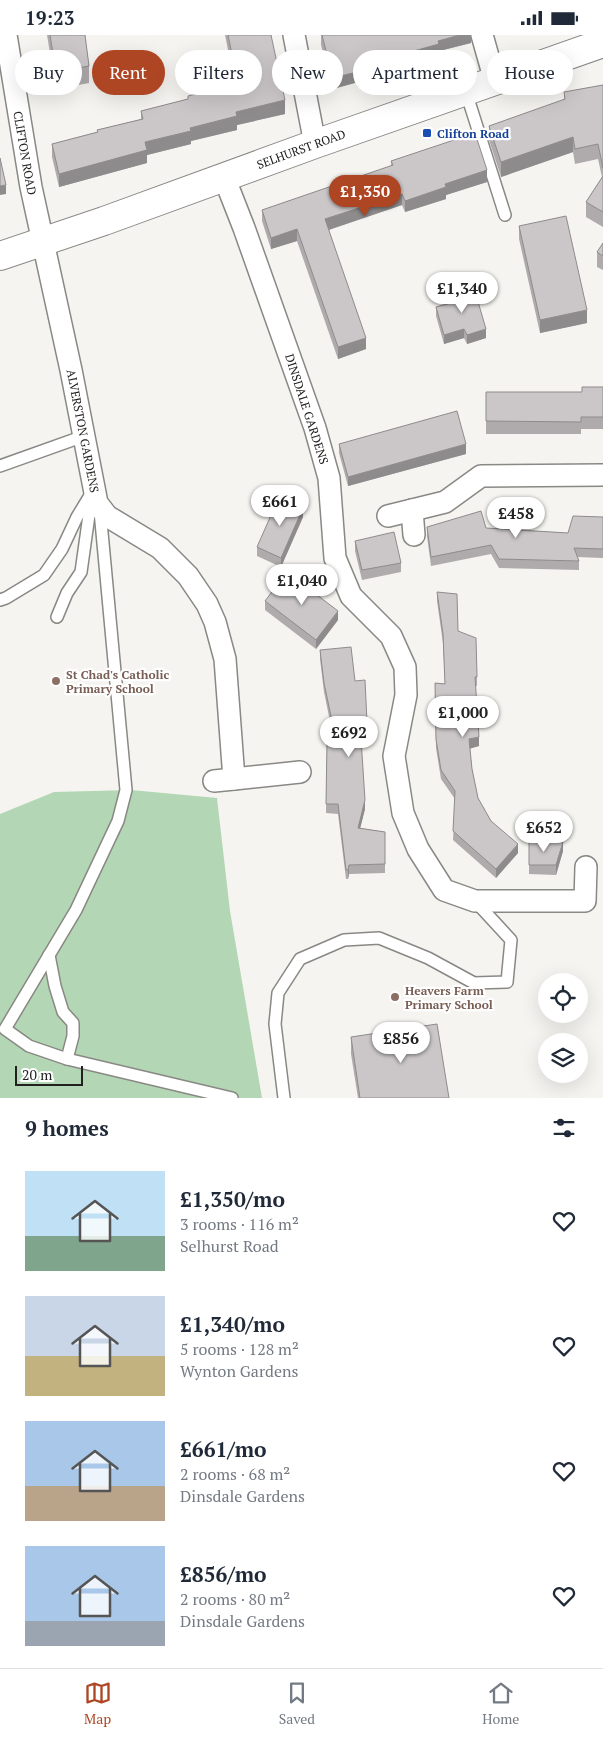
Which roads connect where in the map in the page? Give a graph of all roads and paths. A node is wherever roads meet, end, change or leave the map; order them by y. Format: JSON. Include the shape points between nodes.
{"nodes":[{"id":1,"x":6,"y":35,"type":"edge"},
{"id":2,"x":294,"y":35,"type":"edge"},
{"id":3,"x":482,"y":35,"type":"edge"},
{"id":4,"x":603,"y":43,"type":"edge"},
{"id":5,"x":487,"y":53,"type":"edge"},
{"id":6,"x":573,"y":54,"type":"edge"},
{"id":7,"x":457,"y":95,"type":"edge"},
{"id":8,"x":467,"y":95,"type":"edge"},
{"id":9,"x":315,"y":144,"type":"junction"},
{"id":10,"x":224,"y":177,"type":"junction"},
{"id":11,"x":504,"y":215,"type":"dead end"},
{"id":12,"x":43,"y":241,"type":"junction"},
{"id":13,"x":0,"y":256,"type":"edge"},
{"id":14,"x":84,"y":436,"type":"junction"},
{"id":15,"x":0,"y":465,"type":"edge"},
{"id":16,"x":603,"y":475,"type":"edge"},
{"id":17,"x":97,"y":500,"type":"junction"},
{"id":18,"x":412,"y":510,"type":"junction"},
{"id":19,"x":388,"y":517,"type":"dead end"},
{"id":20,"x":414,"y":535,"type":"dead end"},
{"id":21,"x":0,"y":600,"type":"edge"},
{"id":22,"x":57,"y":617,"type":"dead end"},
{"id":23,"x":300,"y":772,"type":"dead end"},
{"id":24,"x":586,"y":867,"type":"dead end"},
{"id":25,"x":475,"y":901,"type":"junction"},
{"id":26,"x":49,"y":955,"type":"junction"},
{"id":27,"x":3,"y":1027,"type":"edge"},
{"id":28,"x":67,"y":1059,"type":"junction"},
{"id":29,"x":232,"y":1098,"type":"edge"},
{"id":30,"x":284,"y":1098,"type":"edge"}],
"edges":[{"from":1,"to":12,"type":"street","name":"CLIFTON ROAD","via":[[30,187]]},
{"from":2,"to":9,"type":"street"},
{"from":3,"to":5,"type":"street"},
{"from":4,"to":6,"type":"main road","name":"SELHURST ROAD"},
{"from":7,"to":9,"type":"main road","name":"SELHURST ROAD"},
{"from":8,"to":11,"type":"lane"},
{"from":9,"to":10,"type":"main road","name":"SELHURST ROAD"},
{"from":10,"to":12,"type":"main road","name":"SELHURST ROAD"},
{"from":10,"to":25,"type":"street","name":"DINSDALE GARDENS","via":[[315,428],[329,478],[335,558],[351,596],[391,636],[405,667],[406,695],[394,756],[403,813],[418,849],[444,891]]},
{"from":12,"to":13,"type":"main road","name":"SELHURST ROAD"},
{"from":12,"to":14,"type":"street","name":"ALVERSTON GARDENS"},
{"from":14,"to":15,"type":"lane"},
{"from":14,"to":17,"type":"street","name":"ALVERSTON GARDENS"},
{"from":16,"to":18,"type":"street","via":[[482,477],[446,502]]},
{"from":17,"to":21,"type":"lane","via":[[77,517],[62,549],[44,575]]},
{"from":17,"to":22,"type":"lane","via":[[89,515],[81,572]]},
{"from":17,"to":23,"type":"street","name":"ALVERSTON GARDENS","via":[[107,516],[160,548],[188,576],[208,604],[225,659],[224,780]]},
{"from":17,"to":26,"type":"lane","via":[[126,790],[118,821],[76,910]]},
{"from":18,"to":19,"type":"street"},
{"from":18,"to":20,"type":"street"},
{"from":24,"to":25,"type":"street","name":"DINSDALE GARDENS","via":[[585,901]]},
{"from":25,"to":30,"type":"lane","via":[[511,940],[507,981],[474,983],[428,958],[379,938],[344,940],[300,959],[278,993],[277,1001],[275,1024]]},
{"from":26,"to":27,"type":"lane"},
{"from":26,"to":28,"type":"lane","via":[[62,1012],[73,1023],[74,1036]]},
{"from":27,"to":28,"type":"lane","via":[[29,1046]]},
{"from":28,"to":29,"type":"lane"}]}
